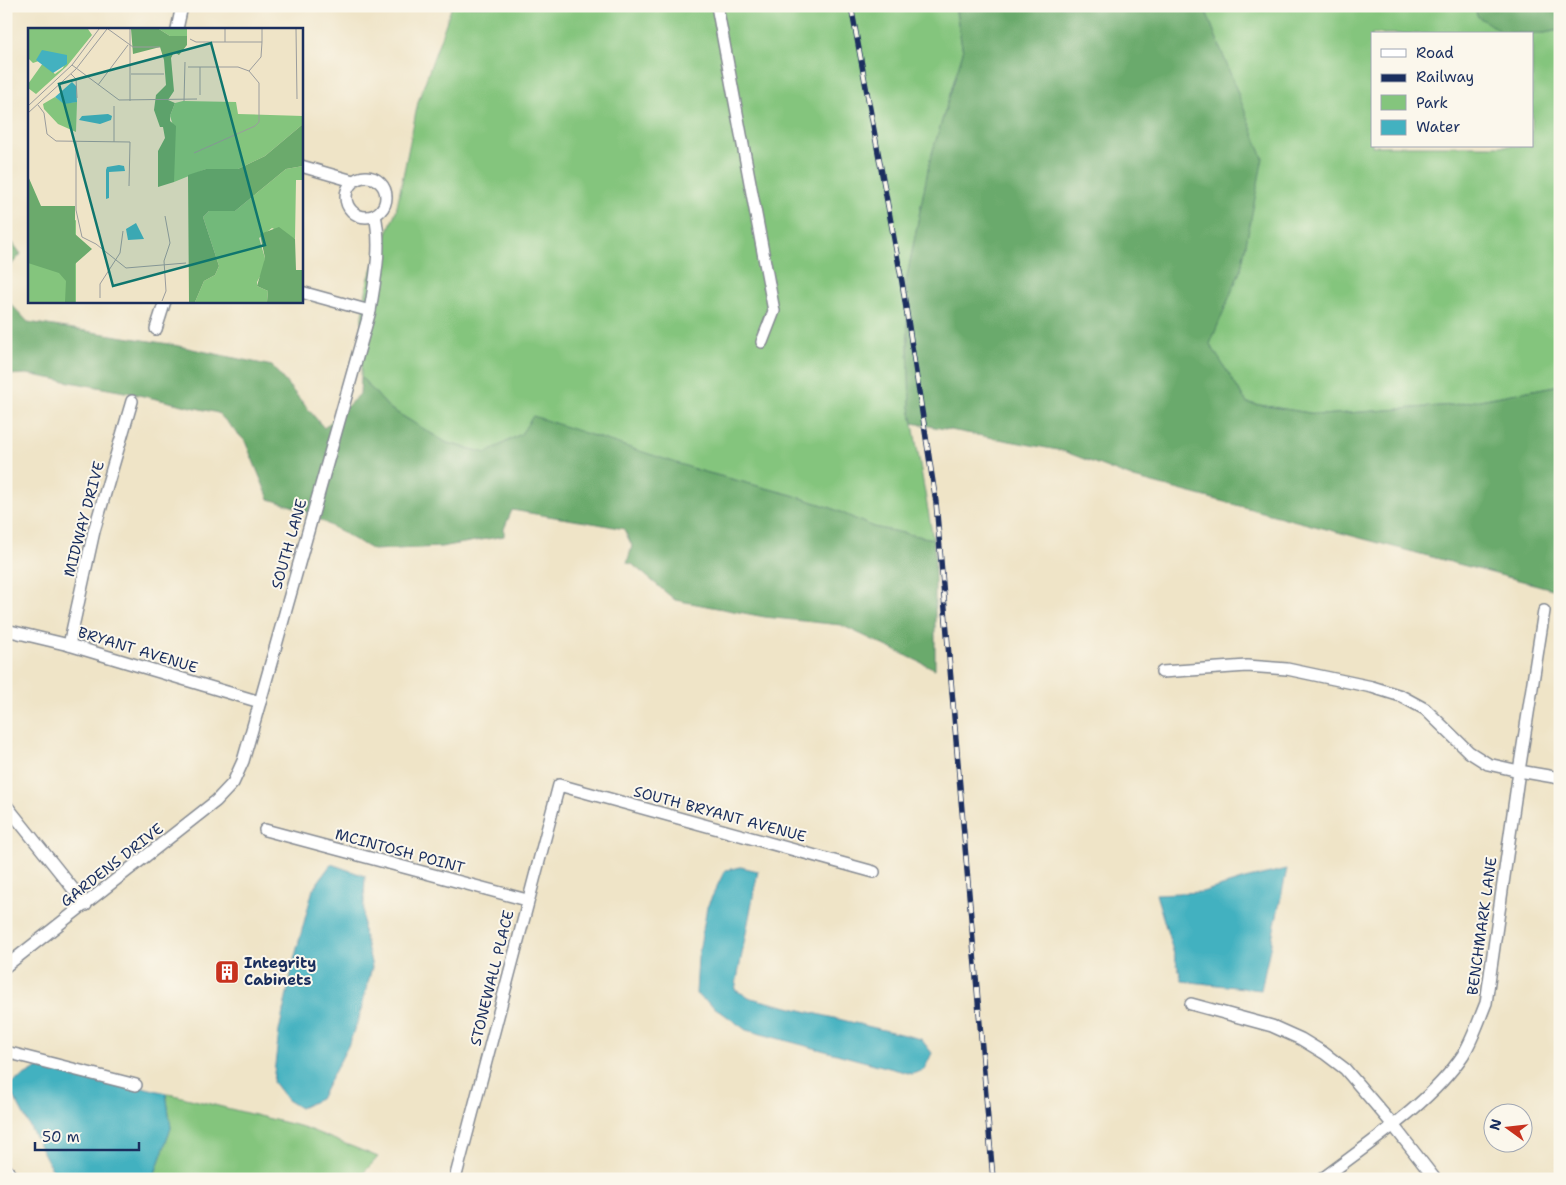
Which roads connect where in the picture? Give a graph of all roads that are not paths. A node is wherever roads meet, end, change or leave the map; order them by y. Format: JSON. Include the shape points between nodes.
{"nodes":[{"id":1,"x":182,"y":6,"type":"edge"},
{"id":2,"x":718,"y":6,"type":"edge"},
{"id":3,"x":177,"y":28,"type":"edge"},
{"id":4,"x":302,"y":166,"type":"edge"},
{"id":5,"x":353,"y":180,"type":"junction"},
{"id":6,"x":375,"y":215,"type":"junction"},
{"id":7,"x":302,"y":292,"type":"edge"},
{"id":8,"x":165,"y":302,"type":"edge"},
{"id":9,"x":370,"y":311,"type":"junction"},
{"id":10,"x":156,"y":329,"type":"dead end"},
{"id":11,"x":762,"y":342,"type":"dead end"},
{"id":12,"x":132,"y":401,"type":"dead end"},
{"id":13,"x":1544,"y":611,"type":"dead end"},
{"id":14,"x":6,"y":630,"type":"edge"},
{"id":15,"x":69,"y":645,"type":"junction"},
{"id":16,"x":1162,"y":672,"type":"dead end"},
{"id":17,"x":260,"y":702,"type":"junction"},
{"id":18,"x":1519,"y":772,"type":"junction"},
{"id":19,"x":1560,"y":778,"type":"edge"},
{"id":20,"x":233,"y":783,"type":"joint"},
{"id":21,"x":559,"y":785,"type":"joint"},
{"id":22,"x":6,"y":805,"type":"edge"},
{"id":23,"x":265,"y":830,"type":"dead end"},
{"id":24,"x":874,"y":872,"type":"dead end"},
{"id":25,"x":527,"y":900,"type":"junction"},
{"id":26,"x":86,"y":905,"type":"junction"},
{"id":27,"x":6,"y":966,"type":"edge"},
{"id":28,"x":1191,"y":1004,"type":"dead end"},
{"id":29,"x":6,"y":1052,"type":"edge"},
{"id":30,"x":136,"y":1085,"type":"dead end"},
{"id":31,"x":1393,"y":1125,"type":"junction"},
{"id":32,"x":6,"y":1172,"type":"edge"},
{"id":33,"x":459,"y":1178,"type":"edge"},
{"id":34,"x":10,"y":1179,"type":"edge"},
{"id":35,"x":1322,"y":1179,"type":"edge"},
{"id":36,"x":1435,"y":1179,"type":"edge"}],
"edges":[{"from":1,"to":3,"type":"street"},
{"from":2,"to":11,"type":"street","via":[[774,311]]},
{"from":4,"to":5,"type":"street"},
{"from":5,"to":6,"type":"street","via":[[346,191],[350,210],[361,217]]},
{"from":5,"to":6,"type":"street","via":[[372,177],[383,185],[386,198],[381,211]]},
{"from":6,"to":9,"type":"street","name":"SOUTH LANE","via":[[379,233],[378,261]]},
{"from":7,"to":9,"type":"street"},
{"from":8,"to":10,"type":"street"},
{"from":9,"to":17,"type":"street","name":"SOUTH LANE"},
{"from":12,"to":15,"type":"street","name":"MIDWAY DRIVE","via":[[94,531]]},
{"from":13,"to":18,"type":"street","name":"BENCHMARK LANE"},
{"from":14,"to":15,"type":"street","name":"BRYANT AVENUE"},
{"from":15,"to":17,"type":"street","name":"BRYANT AVENUE"},
{"from":16,"to":18,"type":"street","via":[[1247,666],[1279,668],[1372,687],[1401,696],[1425,709],[1470,752],[1488,764]]},
{"from":17,"to":20,"type":"street","name":"SOUTH LANE","via":[[243,761]]},
{"from":18,"to":19,"type":"street"},
{"from":18,"to":31,"type":"street","name":"BENCHMARK LANE","via":[[1486,1003],[1464,1054],[1445,1080]]},
{"from":20,"to":26,"type":"street","name":"GARDENS DRIVE","via":[[216,801]]},
{"from":21,"to":24,"type":"street","name":"SOUTH BRYANT AVENUE"},
{"from":21,"to":25,"type":"street","name":"STONEWALL PLACE"},
{"from":22,"to":26,"type":"street"},
{"from":23,"to":25,"type":"street","name":"MCINTOSH POINT"},
{"from":25,"to":33,"type":"street","name":"STONEWALL PLACE"},
{"from":26,"to":27,"type":"street","name":"GARDENS DRIVE"},
{"from":28,"to":31,"type":"street","via":[[1272,1026],[1301,1038],[1345,1069]]},
{"from":29,"to":30,"type":"street"},
{"from":31,"to":35,"type":"street","name":"BENCHMARK LANE"},
{"from":31,"to":36,"type":"street"},
{"from":32,"to":34,"type":"main road"}]}
